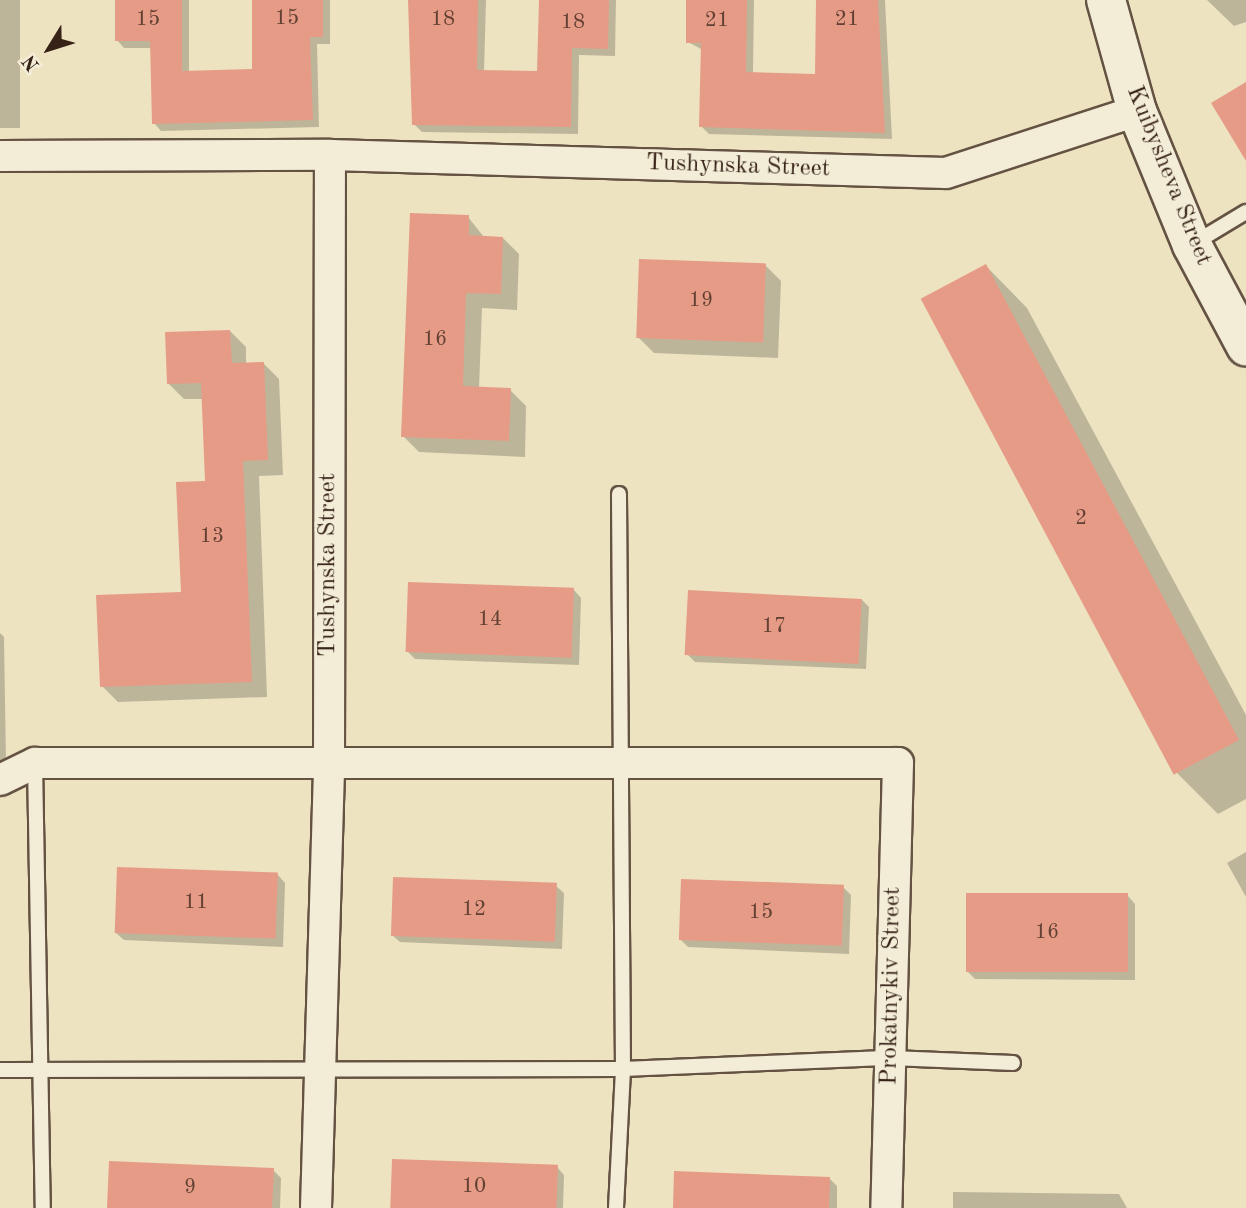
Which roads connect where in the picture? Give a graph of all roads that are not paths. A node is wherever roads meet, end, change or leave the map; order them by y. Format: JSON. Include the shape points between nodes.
{"nodes":[{"id":1,"x":1106,"y":0,"type":"edge"},
{"id":2,"x":1137,"y":111,"type":"junction"},
{"id":3,"x":330,"y":155,"type":"junction"},
{"id":4,"x":0,"y":156,"type":"edge"},
{"id":5,"x":1246,"y":212,"type":"edge"},
{"id":6,"x":1192,"y":245,"type":"junction"},
{"id":7,"x":1246,"y":346,"type":"edge"},
{"id":8,"x":619,"y":494,"type":"dead end"},
{"id":9,"x":35,"y":763,"type":"junction"},
{"id":10,"x":329,"y":765,"type":"junction"},
{"id":11,"x":621,"y":765,"type":"junction"},
{"id":12,"x":0,"y":780,"type":"edge"},
{"id":13,"x":891,"y":1058,"type":"junction"},
{"id":14,"x":1013,"y":1063,"type":"dead end"},
{"id":15,"x":322,"y":1069,"type":"junction"},
{"id":16,"x":622,"y":1069,"type":"junction"},
{"id":17,"x":0,"y":1070,"type":"edge"},
{"id":18,"x":44,"y":1070,"type":"junction"},
{"id":19,"x":43,"y":1208,"type":"edge"},
{"id":20,"x":316,"y":1208,"type":"edge"},
{"id":21,"x":616,"y":1208,"type":"edge"},
{"id":22,"x":886,"y":1208,"type":"edge"}],
"edges":[{"from":1,"to":2,"type":"main road","name":"Kuibysheva Street"},
{"from":2,"to":3,"type":"street","name":"Tushynska Street","via":[[946,173]]},
{"from":2,"to":6,"type":"main road","name":"Kuibysheva Street"},
{"from":3,"to":4,"type":"street","name":"Tushynska Street"},
{"from":3,"to":10,"type":"street","name":"Tushynska Street"},
{"from":5,"to":6,"type":"lane"},
{"from":6,"to":7,"type":"main road","name":"Kuibysheva Street"},
{"from":8,"to":11,"type":"lane"},
{"from":9,"to":10,"type":"street"},
{"from":9,"to":12,"type":"street"},
{"from":9,"to":18,"type":"lane"},
{"from":10,"to":11,"type":"street"},
{"from":10,"to":15,"type":"street","name":"Tushynska Street"},
{"from":11,"to":13,"type":"street","name":"Prokatnykiv Street","via":[[898,763]]},
{"from":11,"to":16,"type":"lane"},
{"from":13,"to":14,"type":"lane"},
{"from":13,"to":16,"type":"lane"},
{"from":13,"to":22,"type":"street","name":"Prokatnykiv Street"},
{"from":15,"to":16,"type":"lane"},
{"from":15,"to":18,"type":"lane"},
{"from":15,"to":20,"type":"street","name":"Tushynska Street"},
{"from":16,"to":21,"type":"lane"},
{"from":17,"to":18,"type":"lane"},
{"from":18,"to":19,"type":"lane"}]}
